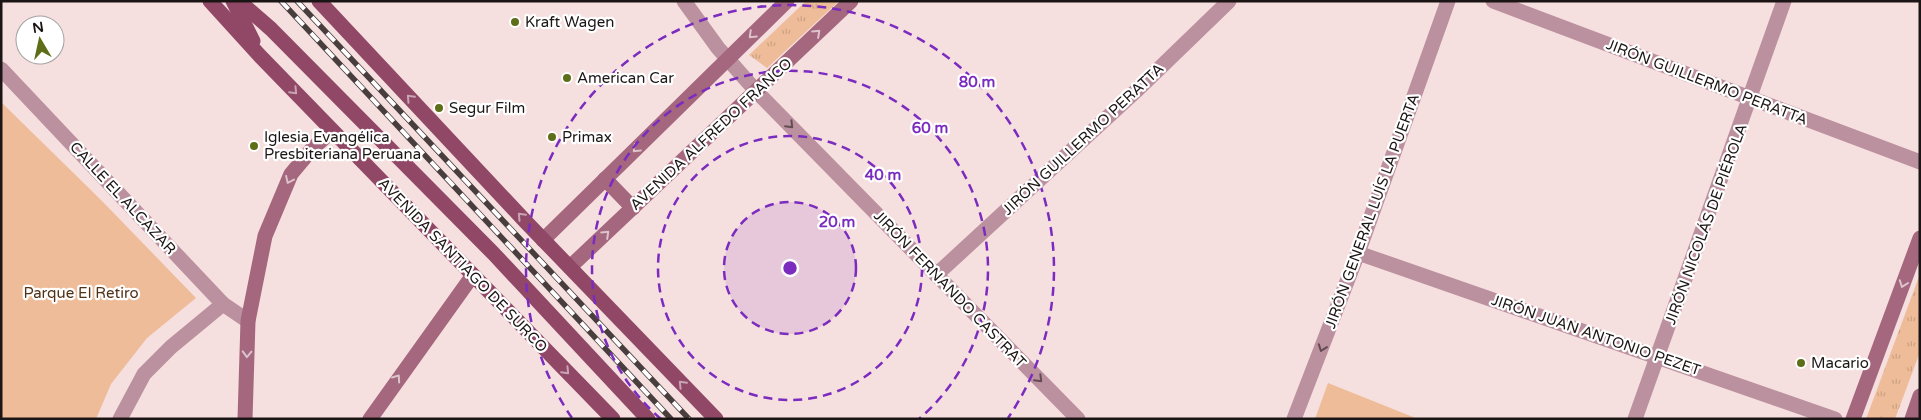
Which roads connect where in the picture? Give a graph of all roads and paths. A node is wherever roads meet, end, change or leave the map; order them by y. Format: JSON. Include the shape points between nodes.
{"nodes":[{"id":1,"x":210,"y":1,"type":"edge"},
{"id":2,"x":233,"y":1,"type":"edge"},
{"id":3,"x":239,"y":1,"type":"edge"},
{"id":4,"x":253,"y":1,"type":"edge"},
{"id":5,"x":319,"y":1,"type":"edge"},
{"id":6,"x":684,"y":1,"type":"edge"},
{"id":7,"x":787,"y":1,"type":"edge"},
{"id":8,"x":851,"y":1,"type":"edge"},
{"id":9,"x":1229,"y":1,"type":"edge"},
{"id":10,"x":1448,"y":1,"type":"edge"},
{"id":11,"x":1493,"y":1,"type":"edge"},
{"id":12,"x":1784,"y":1,"type":"edge"},
{"id":13,"x":271,"y":29,"type":"junction"},
{"id":14,"x":260,"y":56,"type":"junction"},
{"id":15,"x":728,"y":59,"type":"junction"},
{"id":16,"x":1,"y":69,"type":"edge"},
{"id":17,"x":756,"y":91,"type":"junction"},
{"id":18,"x":1751,"y":99,"type":"junction"},
{"id":19,"x":332,"y":130,"type":"junction"},
{"id":20,"x":1920,"y":162,"type":"edge"},
{"id":21,"x":605,"y":179,"type":"junction"},
{"id":22,"x":632,"y":208,"type":"junction"},
{"id":23,"x":1920,"y":238,"type":"edge"},
{"id":24,"x":543,"y":240,"type":"junction"},
{"id":25,"x":1358,"y":253,"type":"junction"},
{"id":26,"x":570,"y":267,"type":"junction"},
{"id":27,"x":473,"y":275,"type":"junction"},
{"id":28,"x":936,"y":275,"type":"junction"},
{"id":29,"x":223,"y":304,"type":"junction"},
{"id":30,"x":248,"y":322,"type":"junction"},
{"id":31,"x":1658,"y":356,"type":"junction"},
{"id":32,"x":1920,"y":396,"type":"edge"},
{"id":33,"x":120,"y":419,"type":"edge"},
{"id":34,"x":245,"y":419,"type":"edge"},
{"id":35,"x":370,"y":419,"type":"edge"},
{"id":36,"x":613,"y":419,"type":"edge"},
{"id":37,"x":648,"y":419,"type":"edge"},
{"id":38,"x":716,"y":419,"type":"edge"},
{"id":39,"x":1078,"y":419,"type":"edge"},
{"id":40,"x":1294,"y":419,"type":"edge"},
{"id":41,"x":1636,"y":419,"type":"edge"},
{"id":42,"x":1835,"y":419,"type":"edge"},
{"id":43,"x":1853,"y":419,"type":"edge"},
{"id":44,"x":1912,"y":419,"type":"edge"}],
"edges":[{"from":1,"to":14,"type":"main road","name":"AVENIDA SANTIAGO DE SURCO"},
{"from":2,"to":14,"type":"main road"},
{"from":3,"to":13,"type":"main road","name":"AVENIDA SANTIAGO DE SURCO"},
{"from":4,"to":13,"type":"main road","name":"AVENIDA SANTIAGO DE SURCO"},
{"from":24,"to":5,"type":"main road","one_way":true},
{"from":6,"to":15,"type":"street","name":"JIRÓN FERNANDO CASTRAT"},
{"from":7,"to":15,"type":"street","one_way":true},
{"from":17,"to":8,"type":"street","name":"AVENIDA ALFREDO FRANCO","one_way":true},
{"from":9,"to":28,"type":"street","name":"JIRÓN GUILLERMO PERATTA","via":[[1136,92]]},
{"from":10,"to":25,"type":"street","name":"JIRÓN GENERAL LUÍS LA PUERTA"},
{"from":11,"to":18,"type":"street","name":"JIRÓN GUILLERMO PERATTA"},
{"from":12,"to":18,"type":"street","name":"JIRÓN NICOLÁS DE PIÉROLA"},
{"from":13,"to":37,"type":"main road","name":"AVENIDA SANTIAGO DE SURCO","via":[[494,253]]},
{"from":14,"to":19,"type":"main road","name":"AVENIDA SANTIAGO DE SURCO","one_way":true},
{"from":15,"to":17,"type":"street","name":"JIRÓN FERNANDO CASTRAT"},
{"from":15,"to":21,"type":"street","one_way":true},
{"from":16,"to":29,"type":"street","name":"CALLE EL ALCAZAR"},
{"from":17,"to":22,"type":"street","name":"AVENIDA ALFREDO FRANCO"},
{"from":17,"to":28,"type":"street","name":"JIRÓN FERNANDO CASTRAT","one_way":true},
{"from":18,"to":20,"type":"street","name":"JIRÓN GUILLERMO PERATTA"},
{"from":18,"to":31,"type":"street","name":"JIRÓN NICOLÁS DE PIÉROLA"},
{"from":19,"to":27,"type":"main road","name":"AVENIDA SANTIAGO DE SURCO"},
{"from":19,"to":30,"type":"street","one_way":true,"via":[[290,174],[265,236]]},
{"from":21,"to":22,"type":"street"},
{"from":21,"to":24,"type":"street"},
{"from":26,"to":22,"type":"street","name":"AVENIDA ALFREDO FRANCO","one_way":true},
{"from":23,"to":43,"type":"street","one_way":true},
{"from":24,"to":26,"type":"main road"},
{"from":25,"to":31,"type":"street","name":"JIRÓN JUAN ANTONIO PEZET"},
{"from":25,"to":40,"type":"street","name":"JIRÓN GENERAL LUÍS LA PUERTA","one_way":true},
{"from":38,"to":26,"type":"main road","one_way":true},
{"from":35,"to":27,"type":"street","one_way":true},
{"from":27,"to":36,"type":"main road","name":"AVENIDA SANTIAGO DE SURCO","one_way":true},
{"from":28,"to":39,"type":"street","name":"JIRÓN FERNANDO CASTRAT","one_way":true},
{"from":29,"to":30,"type":"street","name":"CALLE EL ALCAZAR"},
{"from":29,"to":33,"type":"street","via":[[144,374]]},
{"from":30,"to":34,"type":"street","one_way":true},
{"from":31,"to":41,"type":"street","name":"JIRÓN NICOLÁS DE PIÉROLA"},
{"from":31,"to":42,"type":"street","name":"JIRÓN JUAN ANTONIO PEZET"},
{"from":32,"to":44,"type":"street"}]}
